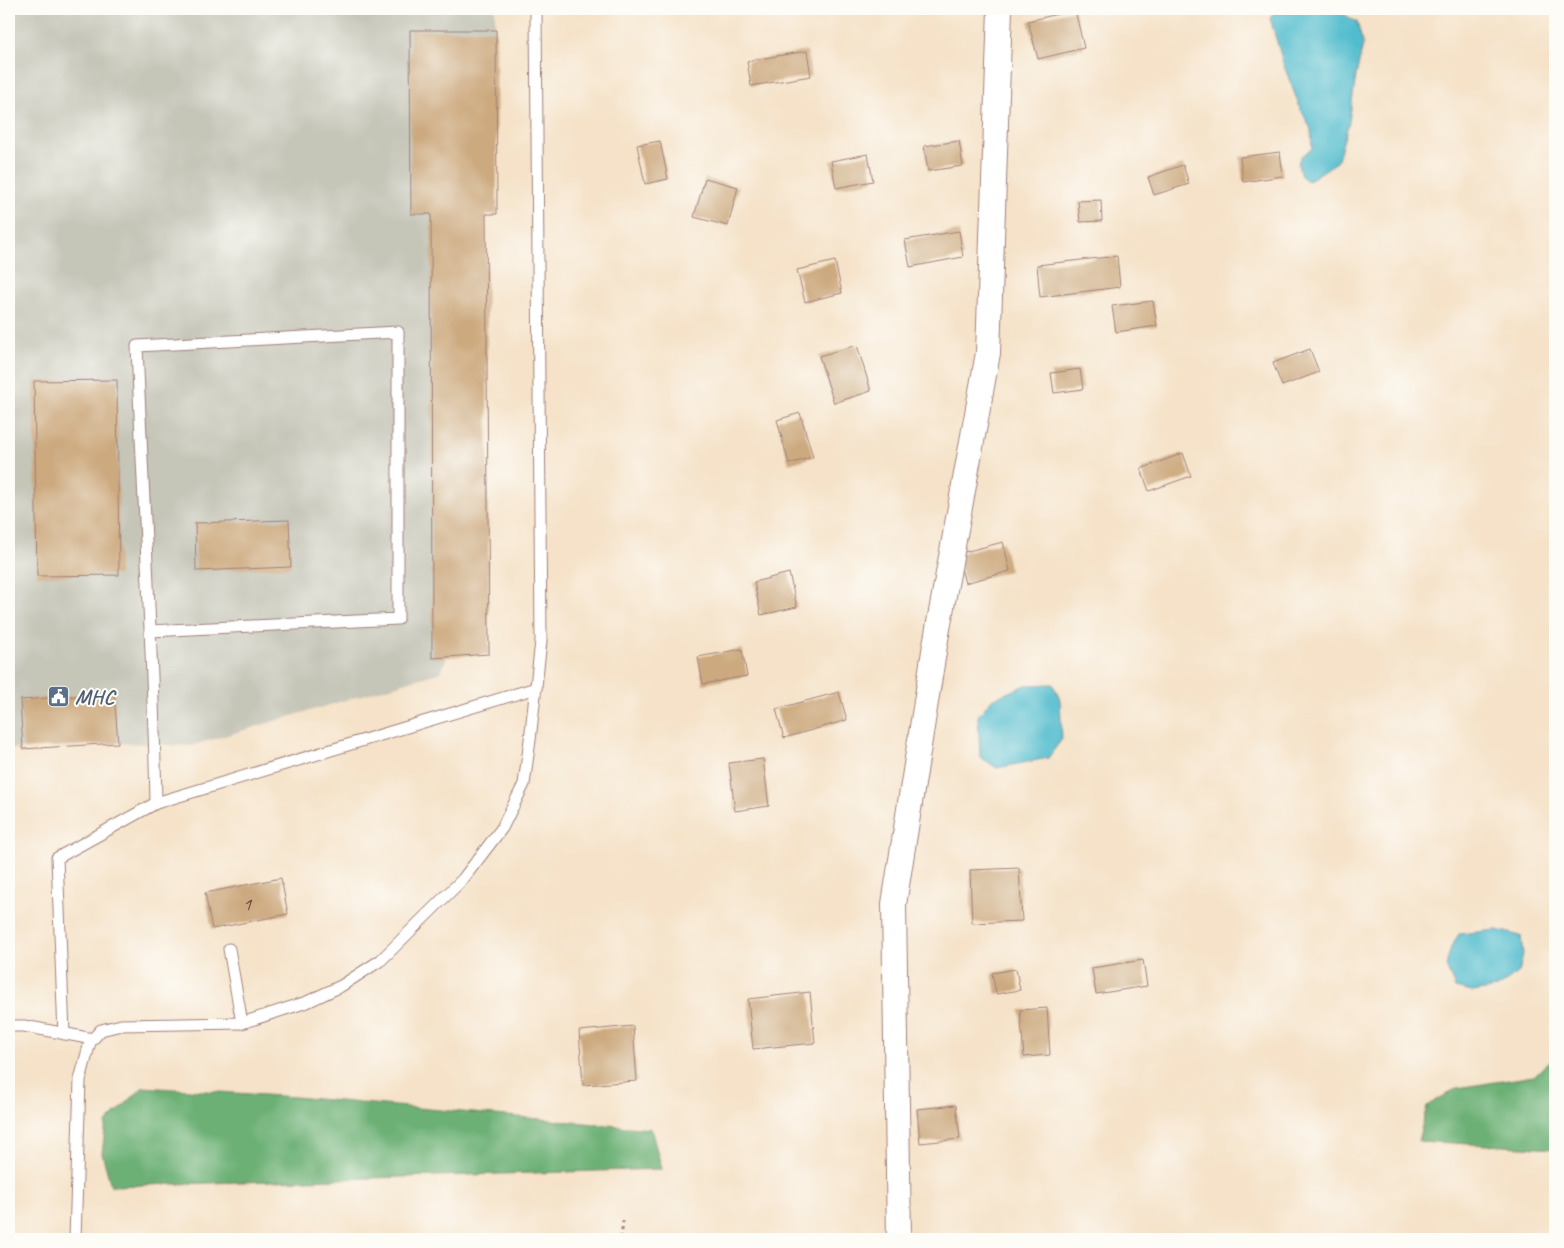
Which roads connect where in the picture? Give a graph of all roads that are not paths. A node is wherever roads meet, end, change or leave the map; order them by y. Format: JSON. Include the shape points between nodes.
{"nodes":[{"id":1,"x":536,"y":9,"type":"edge"},
{"id":2,"x":1000,"y":9,"type":"edge"},
{"id":3,"x":150,"y":631,"type":"junction"},
{"id":4,"x":536,"y":688,"type":"junction"},
{"id":5,"x":156,"y":803,"type":"junction"},
{"id":6,"x":229,"y":949,"type":"dead end"},
{"id":7,"x":242,"y":1022,"type":"junction"},
{"id":8,"x":9,"y":1026,"type":"edge"},
{"id":9,"x":64,"y":1034,"type":"junction"},
{"id":10,"x":93,"y":1039,"type":"junction"},
{"id":11,"x":75,"y":1239,"type":"edge"},
{"id":12,"x":899,"y":1239,"type":"edge"}],
"edges":[{"from":1,"to":4,"type":"lane","via":[[540,641]]},
{"from":2,"to":12,"type":"street","via":[[988,353],[935,645],[894,904]]},
{"from":3,"to":3,"type":"lane","via":[[136,346],[398,332],[398,619]]},
{"from":3,"to":5,"type":"lane"},
{"from":4,"to":5,"type":"lane"},
{"from":4,"to":7,"type":"lane","via":[[524,784],[502,828],[463,879],[381,960],[341,986],[307,1002]]},
{"from":5,"to":9,"type":"lane","via":[[57,858]]},
{"from":6,"to":7,"type":"lane"},
{"from":7,"to":10,"type":"lane","via":[[121,1025],[101,1030]]},
{"from":8,"to":9,"type":"lane"},
{"from":9,"to":10,"type":"lane"},
{"from":10,"to":11,"type":"lane","via":[[80,1080]]}]}
